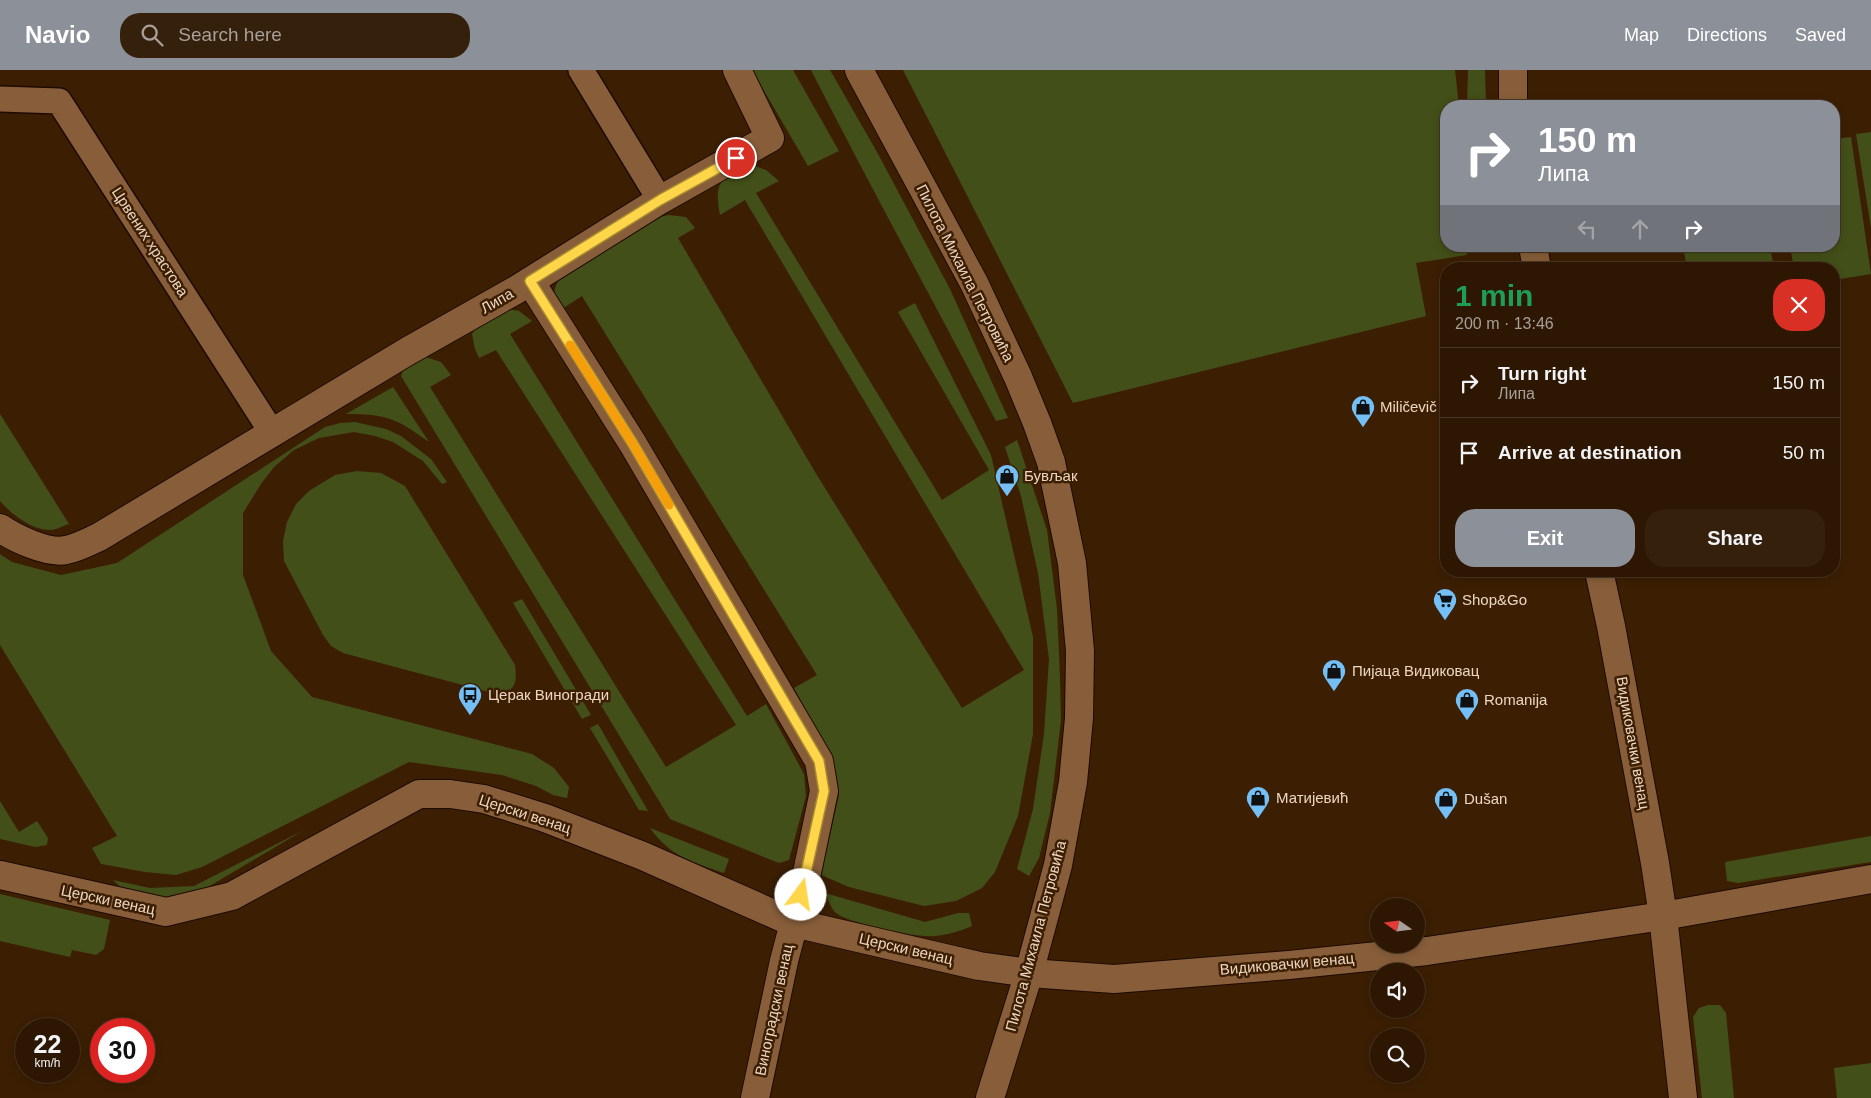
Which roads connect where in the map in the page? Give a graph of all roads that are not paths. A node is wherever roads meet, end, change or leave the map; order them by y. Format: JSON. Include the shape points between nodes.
{"nodes":[{"id":1,"x":580,"y":70,"type":"edge"},
{"id":2,"x":859,"y":70,"type":"edge"},
{"id":3,"x":1513,"y":70,"type":"edge"},
{"id":4,"x":741,"y":72,"type":"edge"},
{"id":5,"x":0,"y":98,"type":"edge"},
{"id":6,"x":1513,"y":100,"type":"edge"},
{"id":7,"x":660,"y":200,"type":"junction"},
{"id":8,"x":530,"y":281,"type":"junction"},
{"id":9,"x":272,"y":434,"type":"junction"},
{"id":10,"x":0,"y":528,"type":"edge"},
{"id":11,"x":1600,"y":577,"type":"edge"},
{"id":12,"x":0,"y":875,"type":"edge"},
{"id":13,"x":1871,"y":879,"type":"edge"},
{"id":14,"x":1663,"y":916,"type":"junction"},
{"id":15,"x":794,"y":922,"type":"junction"},
{"id":16,"x":1029,"y":973,"type":"junction"},
{"id":17,"x":755,"y":1098,"type":"edge"},
{"id":18,"x":990,"y":1098,"type":"edge"},
{"id":19,"x":1683,"y":1098,"type":"edge"}],
"edges":[{"from":1,"to":7,"type":"street"},
{"from":2,"to":16,"type":"street","name":"Пилота Михаила Петровића","via":[[974,283],[1014,369],[1051,462],[1072,563],[1080,668],[1073,782],[1058,865]]},
{"from":3,"to":6,"type":"street"},
{"from":4,"to":7,"type":"street","name":"Липа","via":[[770,138]]},
{"from":5,"to":9,"type":"street","name":"Црвених храстова","via":[[59,101]]},
{"from":7,"to":8,"type":"street","name":"Липа"},
{"from":8,"to":9,"type":"street","name":"Липа"},
{"from":8,"to":15,"type":"street","name":"Виноградски венац","via":[[633,444],[819,761],[824,791]]},
{"from":9,"to":10,"type":"street","via":[[98,537],[64,551],[34,546]]},
{"from":11,"to":14,"type":"street","name":"Видиковачки венац"},
{"from":12,"to":15,"type":"street","name":"Церски венац","via":[[166,912],[232,896],[419,794],[450,794],[484,799],[545,818],[643,856]]},
{"from":13,"to":14,"type":"street","name":"Видиковачки венац"},
{"from":14,"to":16,"type":"street","name":"Видиковачки венац","via":[[1428,951],[1289,965],[1114,979]]},
{"from":14,"to":19,"type":"street","name":"Видиковачки венац"},
{"from":15,"to":16,"type":"street","name":"Церски венац","via":[[978,966]]},
{"from":15,"to":17,"type":"street","name":"Виноградски венац"},
{"from":16,"to":18,"type":"street","name":"Пилота Михаила Петровића"}]}
